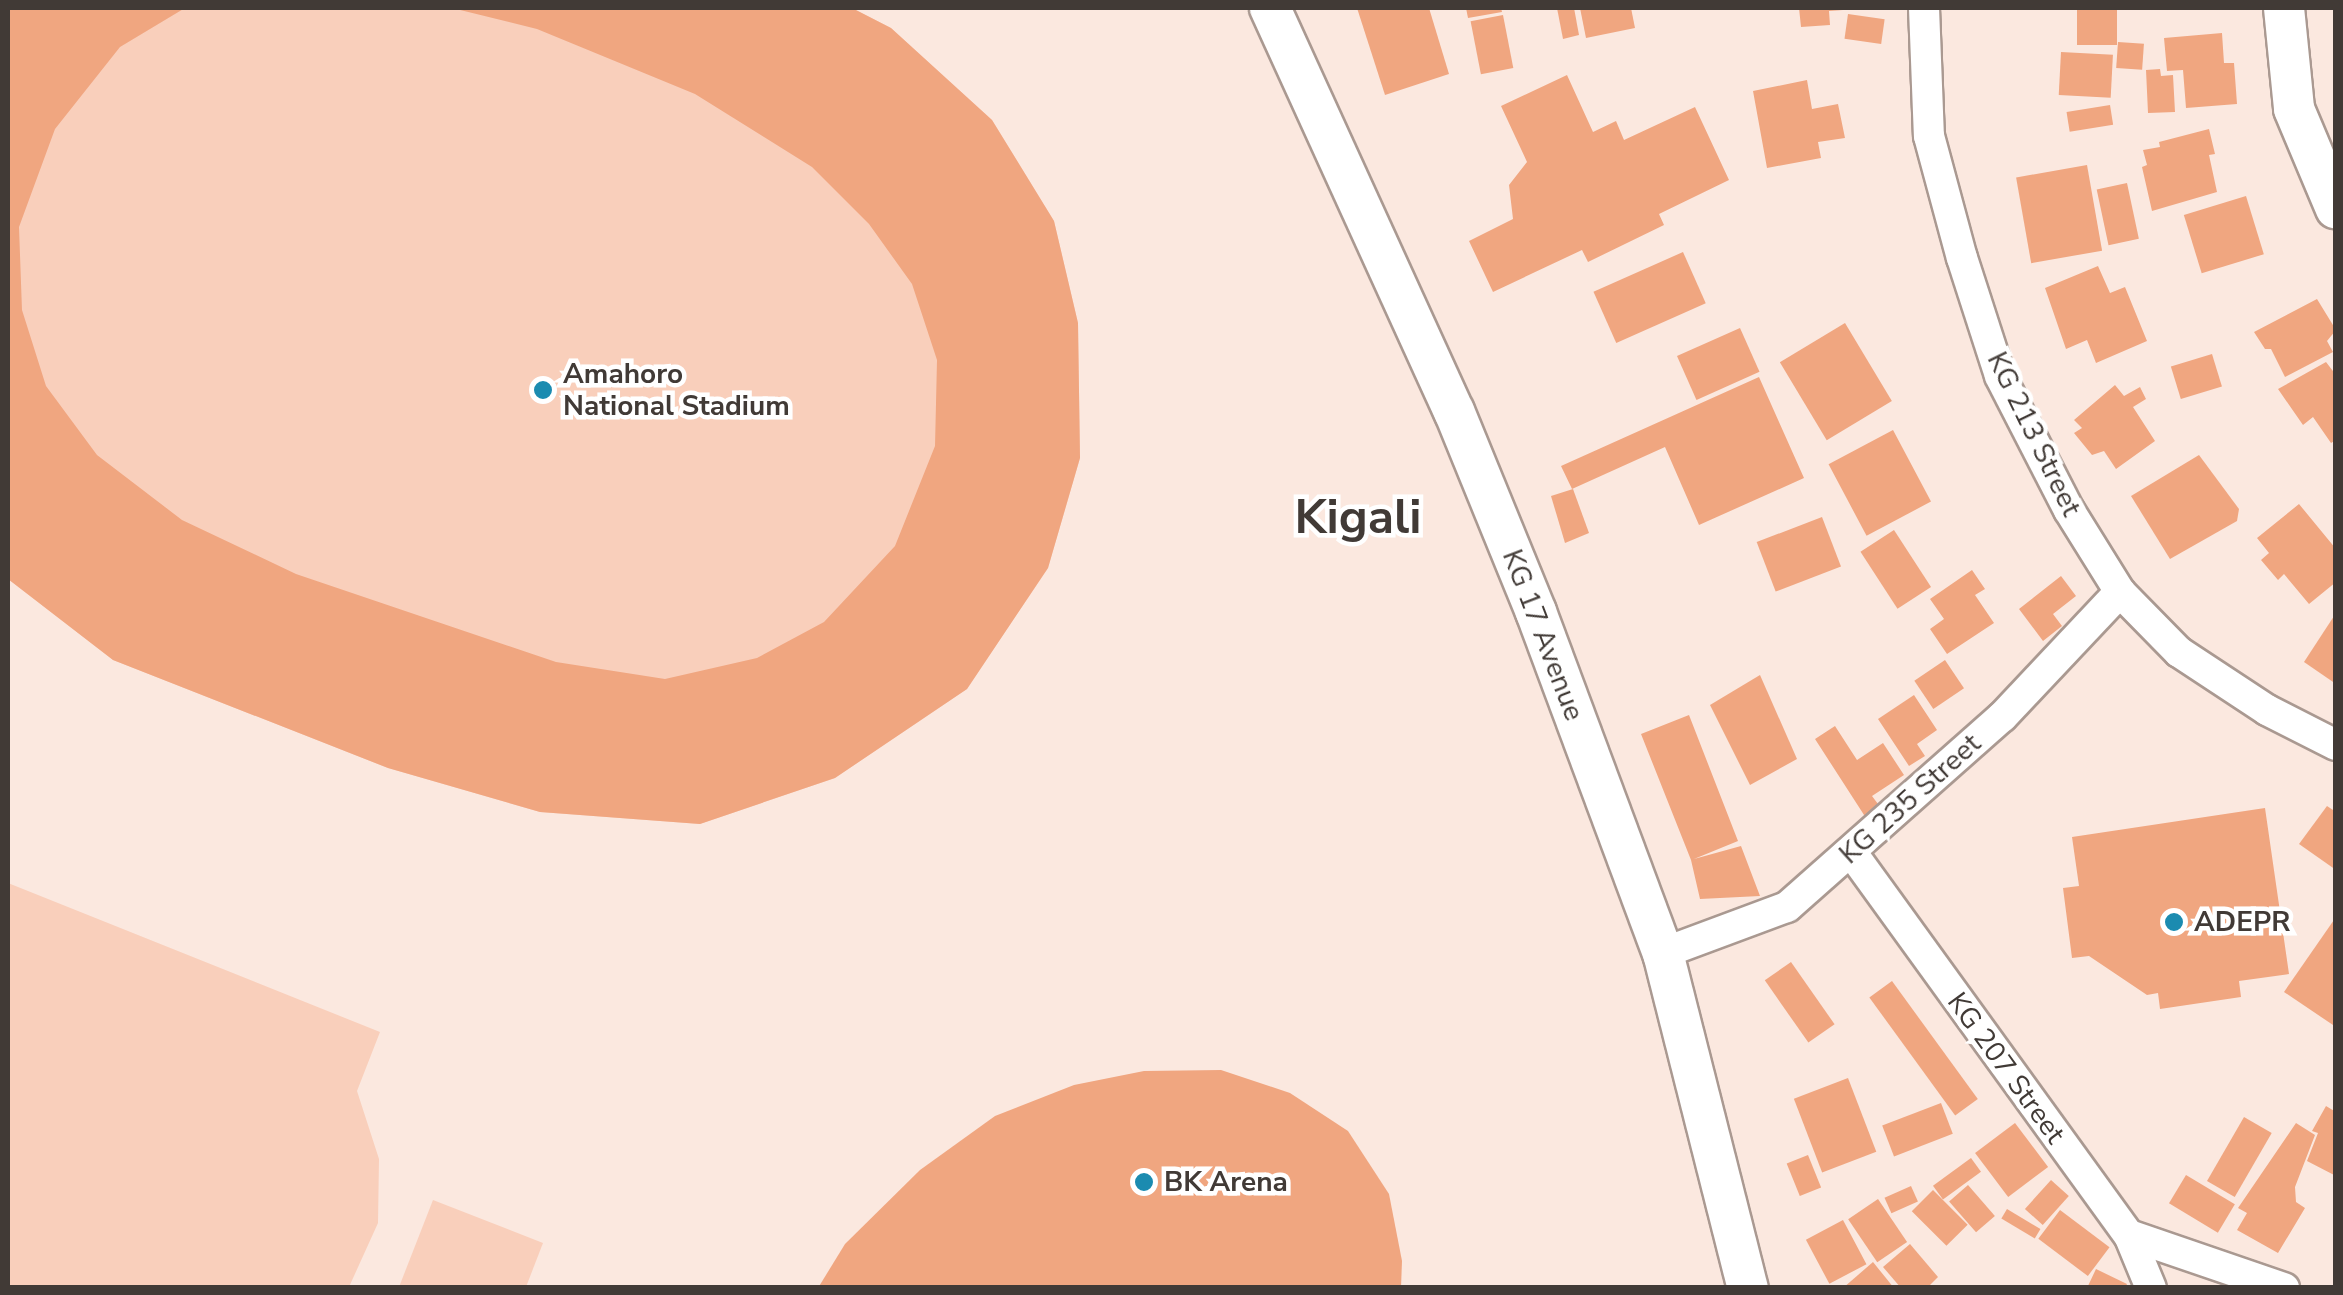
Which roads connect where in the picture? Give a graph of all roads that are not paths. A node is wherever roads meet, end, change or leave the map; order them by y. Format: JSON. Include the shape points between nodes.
{"nodes":[{"id":1,"x":1270,"y":8,"type":"edge"},
{"id":2,"x":1924,"y":8,"type":"edge"},
{"id":3,"x":2284,"y":8,"type":"edge"},
{"id":4,"x":2336,"y":208,"type":"edge"},
{"id":5,"x":2120,"y":592,"type":"junction"},
{"id":6,"x":2336,"y":746,"type":"edge"},
{"id":7,"x":1852,"y":853,"type":"junction"},
{"id":8,"x":1663,"y":953,"type":"junction"},
{"id":9,"x":2129,"y":1236,"type":"junction"},
{"id":10,"x":1748,"y":1288,"type":"edge"},
{"id":11,"x":2151,"y":1288,"type":"edge"},
{"id":12,"x":2284,"y":1288,"type":"edge"}],
"edges":[{"from":1,"to":8,"type":"street","name":"KG 17 Avenue","via":[[1454,411]]},
{"from":2,"to":5,"type":"street","name":"KG 213 Street","via":[[1929,136],[2000,376]]},
{"from":3,"to":4,"type":"street","via":[[2294,109]]},
{"from":5,"to":6,"type":"street","name":"KG 213 Street","via":[[2179,652]]},
{"from":5,"to":7,"type":"street","name":"KG 235 Street","via":[[2002,717]]},
{"from":7,"to":8,"type":"street","name":"KG 235 Street","via":[[1787,907]]},
{"from":7,"to":9,"type":"street","name":"KG 207 Street"},
{"from":8,"to":10,"type":"street","name":"KG 17 Avenue"},
{"from":9,"to":11,"type":"street","name":"KG 207 Street"},
{"from":9,"to":12,"type":"street"}]}
